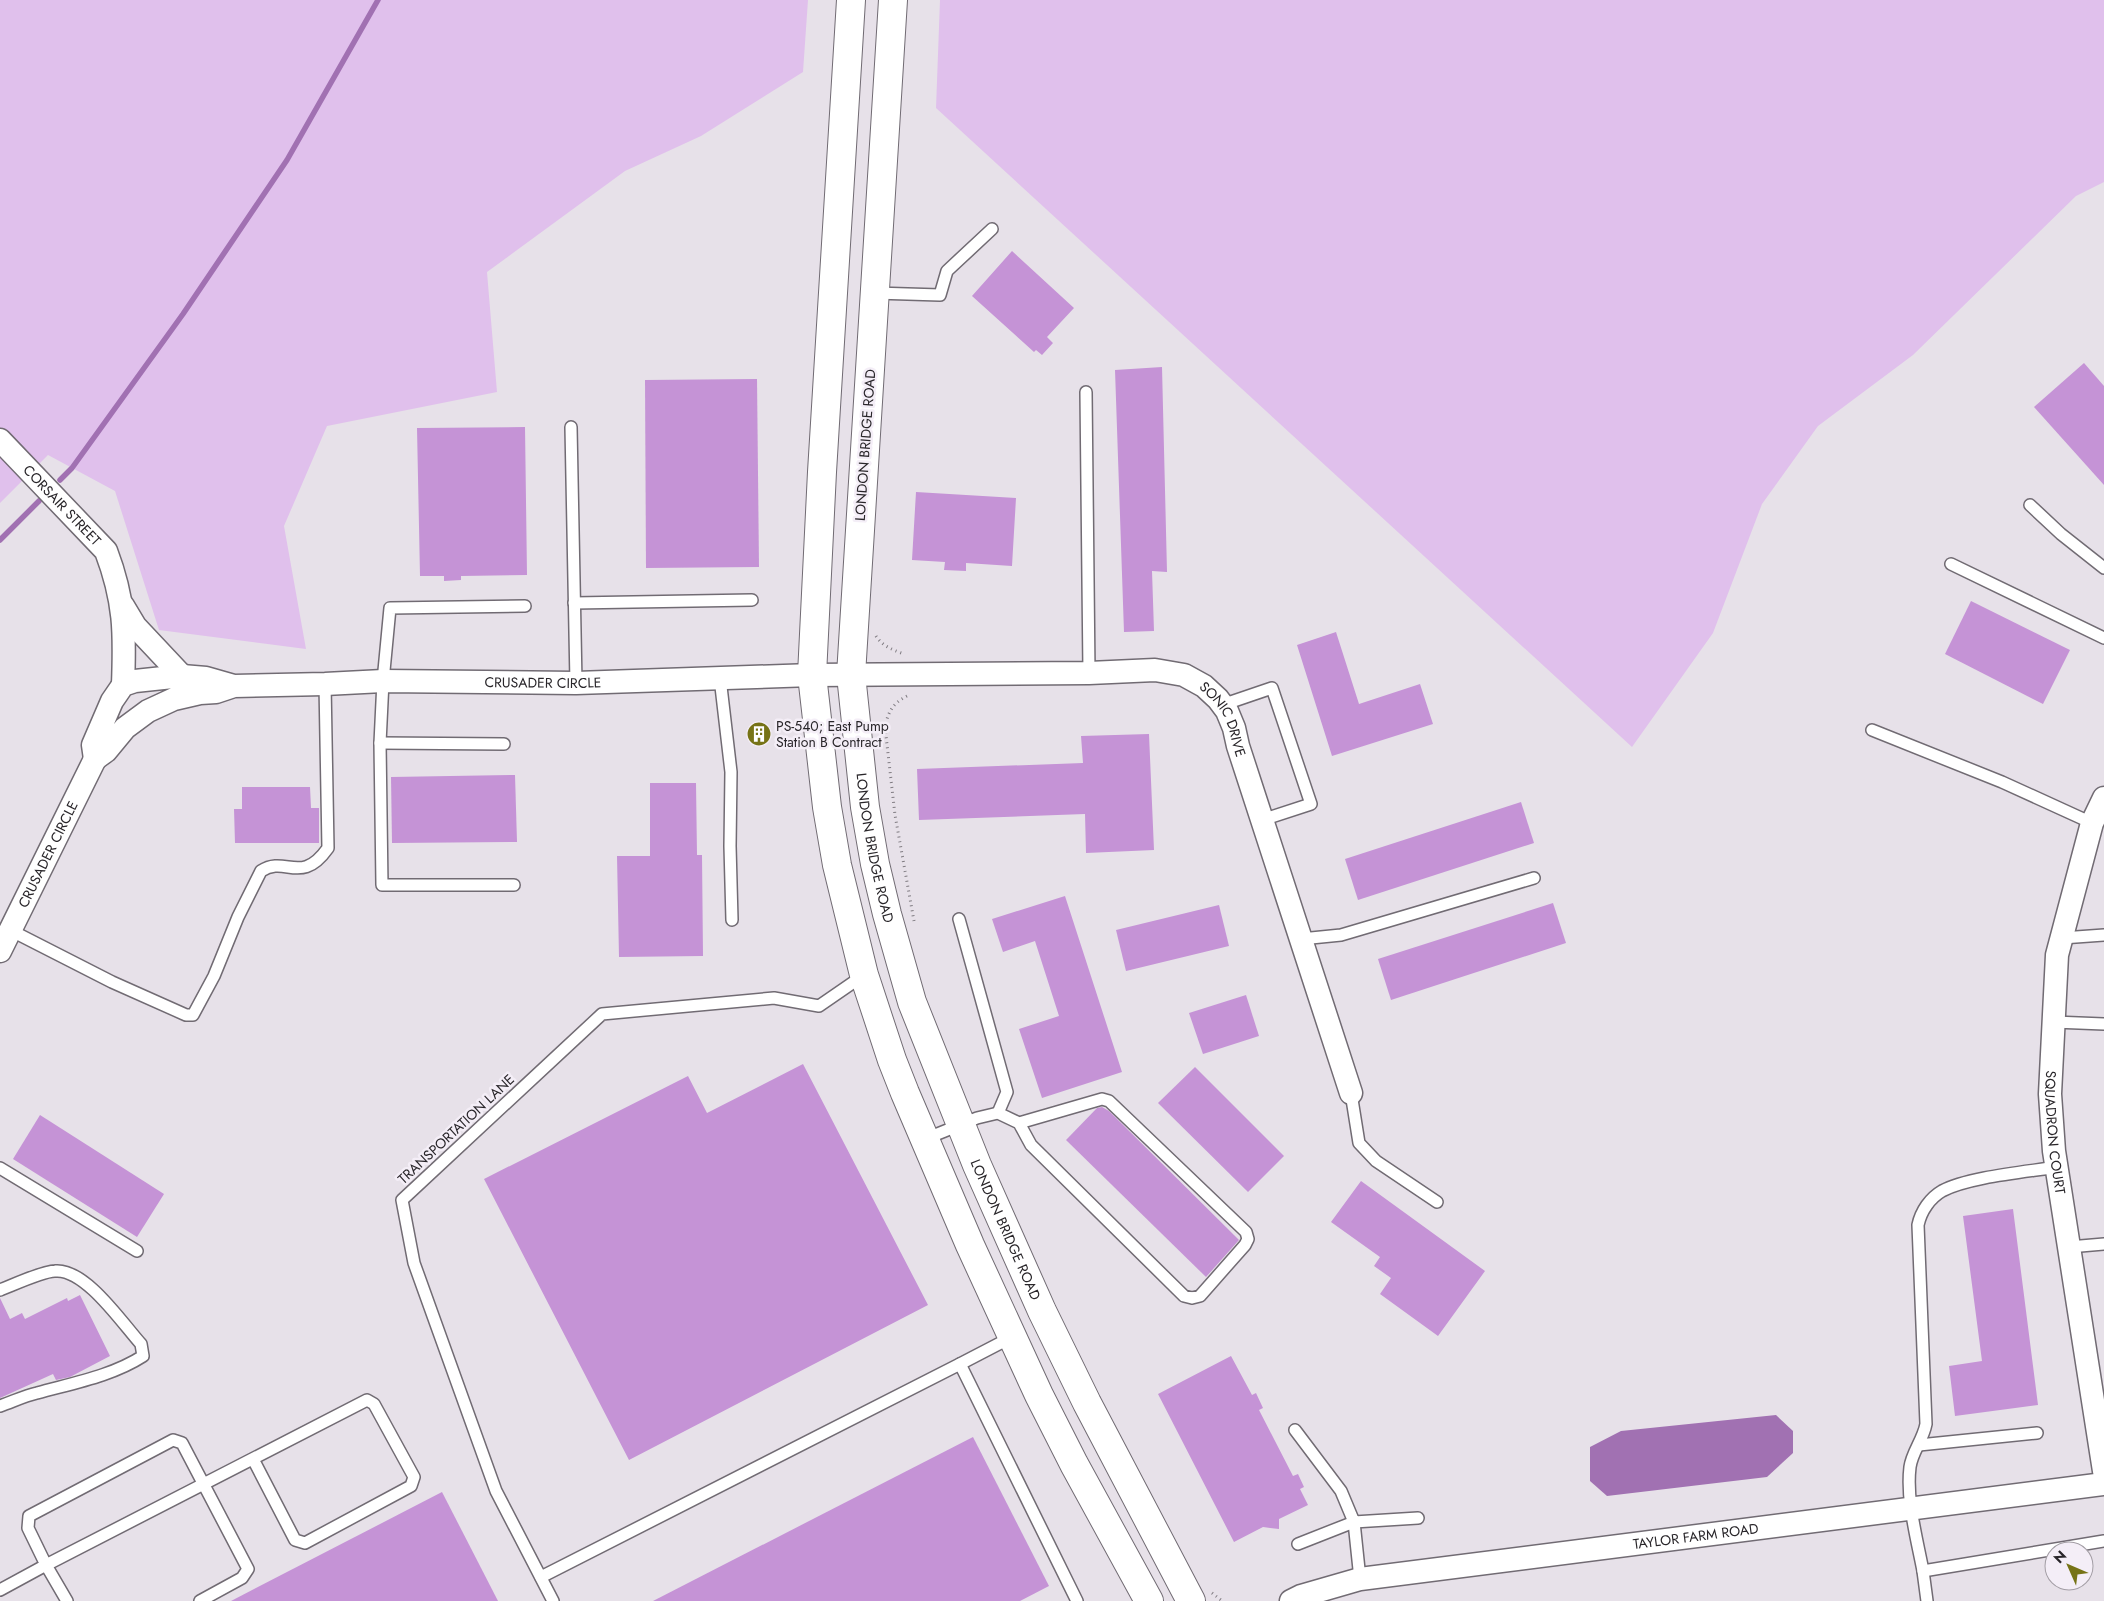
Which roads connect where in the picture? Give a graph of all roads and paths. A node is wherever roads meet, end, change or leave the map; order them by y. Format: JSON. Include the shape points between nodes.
{"nodes":[{"id":1,"x":851,"y":0,"type":"edge"},
{"id":2,"x":893,"y":0,"type":"edge"},
{"id":3,"x":992,"y":229,"type":"dead end"},
{"id":4,"x":875,"y":293,"type":"junction"},
{"id":5,"x":1086,"y":392,"type":"dead end"},
{"id":6,"x":571,"y":426,"type":"dead end"},
{"id":7,"x":0,"y":440,"type":"edge"},
{"id":8,"x":2030,"y":505,"type":"dead end"},
{"id":9,"x":1951,"y":564,"type":"dead end"},
{"id":10,"x":2104,"y":568,"type":"edge"},
{"id":11,"x":752,"y":600,"type":"dead end"},
{"id":12,"x":574,"y":603,"type":"junction"},
{"id":13,"x":122,"y":605,"type":"junction"},
{"id":14,"x":525,"y":606,"type":"dead end"},
{"id":15,"x":2104,"y":638,"type":"edge"},
{"id":16,"x":1089,"y":673,"type":"junction"},
{"id":17,"x":812,"y":675,"type":"junction"},
{"id":18,"x":182,"y":676,"type":"junction"},
{"id":19,"x":851,"y":676,"type":"junction"},
{"id":20,"x":720,"y":678,"type":"junction"},
{"id":21,"x":383,"y":681,"type":"junction"},
{"id":22,"x":576,"y":683,"type":"junction"},
{"id":23,"x":325,"y":684,"type":"junction"},
{"id":24,"x":123,"y":685,"type":"junction"},
{"id":25,"x":234,"y":686,"type":"junction"},
{"id":26,"x":907,"y":696,"type":"dead end"},
{"id":27,"x":1222,"y":705,"type":"junction"},
{"id":28,"x":1872,"y":730,"type":"dead end"},
{"id":29,"x":380,"y":743,"type":"junction"},
{"id":30,"x":504,"y":744,"type":"dead end"},
{"id":31,"x":95,"y":760,"type":"junction"},
{"id":32,"x":2104,"y":798,"type":"edge"},
{"id":33,"x":1262,"y":820,"type":"junction"},
{"id":34,"x":2092,"y":823,"type":"junction"},
{"id":35,"x":1534,"y":878,"type":"dead end"},
{"id":36,"x":514,"y":885,"type":"dead end"},
{"id":37,"x":959,"y":918,"type":"dead end"},
{"id":38,"x":732,"y":920,"type":"dead end"},
{"id":39,"x":915,"y":926,"type":"dead end"},
{"id":40,"x":10,"y":930,"type":"junction"},
{"id":41,"x":2104,"y":935,"type":"edge"},
{"id":42,"x":2062,"y":938,"type":"junction"},
{"id":43,"x":1301,"y":939,"type":"junction"},
{"id":44,"x":0,"y":950,"type":"edge"},
{"id":45,"x":864,"y":976,"type":"junction"},
{"id":46,"x":2054,"y":1022,"type":"junction"},
{"id":47,"x":2104,"y":1024,"type":"edge"},
{"id":48,"x":1351,"y":1093,"type":"joint"},
{"id":49,"x":998,"y":1113,"type":"junction"},
{"id":50,"x":1020,"y":1123,"type":"junction"},
{"id":51,"x":960,"y":1125,"type":"junction"},
{"id":52,"x":925,"y":1139,"type":"junction"},
{"id":53,"x":2057,"y":1167,"type":"junction"},
{"id":54,"x":0,"y":1168,"type":"edge"},
{"id":55,"x":1437,"y":1202,"type":"dead end"},
{"id":56,"x":2104,"y":1244,"type":"edge"},
{"id":57,"x":2069,"y":1247,"type":"junction"},
{"id":58,"x":137,"y":1251,"type":"dead end"},
{"id":59,"x":0,"y":1290,"type":"edge"},
{"id":60,"x":1012,"y":1337,"type":"junction"},
{"id":61,"x":960,"y":1364,"type":"junction"},
{"id":62,"x":2097,"y":1381,"type":"edge"},
{"id":63,"x":0,"y":1406,"type":"edge"},
{"id":64,"x":1295,"y":1430,"type":"dead end"},
{"id":65,"x":2037,"y":1433,"type":"dead end"},
{"id":66,"x":1919,"y":1445,"type":"junction"},
{"id":67,"x":253,"y":1459,"type":"junction"},
{"id":68,"x":2104,"y":1471,"type":"edge"},
{"id":69,"x":204,"y":1484,"type":"junction"},
{"id":70,"x":2104,"y":1484,"type":"edge"},
{"id":71,"x":1911,"y":1509,"type":"junction"},
{"id":72,"x":1418,"y":1518,"type":"dead end"},
{"id":73,"x":1354,"y":1522,"type":"junction"},
{"id":74,"x":2104,"y":1541,"type":"edge"},
{"id":75,"x":1298,"y":1544,"type":"dead end"},
{"id":76,"x":46,"y":1565,"type":"junction"},
{"id":77,"x":1923,"y":1572,"type":"junction"},
{"id":78,"x":541,"y":1577,"type":"junction"},
{"id":79,"x":1360,"y":1579,"type":"junction"},
{"id":80,"x":0,"y":1590,"type":"edge"},
{"id":81,"x":1200,"y":1596,"type":"edge"},
{"id":82,"x":1221,"y":1600,"type":"edge"},
{"id":83,"x":67,"y":1601,"type":"edge"},
{"id":84,"x":200,"y":1601,"type":"edge"},
{"id":85,"x":553,"y":1601,"type":"edge"},
{"id":86,"x":1076,"y":1601,"type":"edge"},
{"id":87,"x":1149,"y":1601,"type":"edge"},
{"id":88,"x":1292,"y":1601,"type":"edge"},
{"id":89,"x":1927,"y":1601,"type":"edge"}],
"edges":[{"from":1,"to":17,"type":"main road"},
{"from":2,"to":4,"type":"main road","name":"LONDON BRIDGE ROAD"},
{"from":3,"to":4,"type":"lane","via":[[947,272],[940,295]]},
{"from":4,"to":19,"type":"main road","name":"LONDON BRIDGE ROAD"},
{"from":5,"to":16,"type":"lane"},
{"from":6,"to":12,"type":"lane"},
{"from":7,"to":13,"type":"street","name":"CORSAIR STREET","via":[[106,551]]},
{"from":8,"to":10,"type":"lane"},
{"from":9,"to":15,"type":"lane"},
{"from":11,"to":12,"type":"lane"},
{"from":12,"to":22,"type":"lane"},
{"from":13,"to":18,"type":"street","name":"CORSAIR STREET","via":[[136,626]]},
{"from":13,"to":24,"type":"street","name":"CORSAIR STREET","via":[[125,640]]},
{"from":14,"to":21,"type":"lane","via":[[390,608]]},
{"from":16,"to":19,"type":"street","name":"SONIC DRIVE"},
{"from":16,"to":27,"type":"street","name":"SONIC DRIVE","via":[[1170,671],[1204,686]]},
{"from":17,"to":19,"type":"street","name":"CRUSADER CIRCLE"},
{"from":17,"to":20,"type":"street","name":"CRUSADER CIRCLE"},
{"from":17,"to":45,"type":"main road","via":[[828,816],[844,899]]},
{"from":18,"to":24,"type":"street","name":"CRUSADER CIRCLE"},
{"from":18,"to":25,"type":"street","name":"CRUSADER CIRCLE","via":[[206,678]]},
{"from":19,"to":51,"type":"main road","name":"LONDON BRIDGE ROAD","via":[[866,808],[887,914],[912,1002]]},
{"from":20,"to":22,"type":"street","name":"CRUSADER CIRCLE"},
{"from":20,"to":38,"type":"lane","via":[[731,772]]},
{"from":21,"to":22,"type":"street","name":"CRUSADER CIRCLE"},
{"from":21,"to":23,"type":"street","name":"CRUSADER CIRCLE"},
{"from":21,"to":29,"type":"lane"},
{"from":23,"to":25,"type":"street","name":"CRUSADER CIRCLE"},
{"from":23,"to":40,"type":"lane","via":[[328,848],[313,865],[266,867],[261,871],[193,1015],[186,1015],[112,982]]},
{"from":24,"to":31,"type":"street","name":"CRUSADER CIRCLE","via":[[112,701],[94,745]]},
{"from":25,"to":31,"type":"street","name":"CRUSADER CIRCLE","via":[[174,699],[148,712],[124,728]]},
{"from":26,"to":39,"type":"path","via":[[897,701],[888,714],[885,727],[894,815]]},
{"from":27,"to":33,"type":"street","name":"SONIC DRIVE","via":[[1234,728]]},
{"from":27,"to":33,"type":"lane","via":[[1272,688],[1311,804]]},
{"from":28,"to":34,"type":"lane","via":[[2002,782]]},
{"from":29,"to":30,"type":"lane"},
{"from":29,"to":36,"type":"lane","via":[[382,885]]},
{"from":31,"to":40,"type":"street","name":"CRUSADER CIRCLE"},
{"from":32,"to":34,"type":"street","name":"SQUADRON COURT"},
{"from":33,"to":43,"type":"street","name":"SONIC DRIVE"},
{"from":34,"to":42,"type":"street","name":"SQUADRON COURT"},
{"from":35,"to":43,"type":"lane","via":[[1341,935]]},
{"from":37,"to":49,"type":"lane","via":[[1007,1092]]},
{"from":40,"to":44,"type":"street","name":"CRUSADER CIRCLE"},
{"from":41,"to":42,"type":"lane"},
{"from":42,"to":46,"type":"street","name":"SQUADRON COURT","via":[[2057,955]]},
{"from":43,"to":48,"type":"street","name":"SONIC DRIVE"},
{"from":45,"to":52,"type":"main road","via":[[892,1060]]},
{"from":45,"to":78,"type":"lane","name":"TRANSPORTATION LANE","via":[[819,1006],[774,998],[602,1014],[402,1200],[414,1263],[496,1491]]},
{"from":46,"to":47,"type":"lane"},
{"from":46,"to":53,"type":"street","name":"SQUADRON COURT","via":[[2050,1094]]},
{"from":48,"to":55,"type":"lane","via":[[1359,1143],[1376,1161]]},
{"from":49,"to":50,"type":"lane"},
{"from":49,"to":51,"type":"lane"},
{"from":50,"to":50,"type":"lane","via":[[1102,1099],[1108,1101],[1246,1232],[1248,1239],[1245,1245],[1200,1296],[1184,1296],[1031,1145]]},
{"from":51,"to":52,"type":"lane"},
{"from":51,"to":81,"type":"main road","name":"LONDON BRIDGE ROAD","via":[[1038,1302],[1087,1403]]},
{"from":52,"to":60,"type":"main road"},
{"from":53,"to":57,"type":"street","name":"SQUADRON COURT"},
{"from":53,"to":66,"type":"lane","via":[[1942,1191],[1928,1202],[1920,1216],[1926,1424]]},
{"from":54,"to":58,"type":"lane"},
{"from":56,"to":57,"type":"lane"},
{"from":57,"to":62,"type":"street","name":"SQUADRON COURT"},
{"from":59,"to":63,"type":"lane","via":[[54,1270],[71,1272],[89,1286],[141,1344],[144,1356],[128,1366]]},
{"from":60,"to":61,"type":"lane"},
{"from":60,"to":87,"type":"main road","via":[[1074,1464]]},
{"from":61,"to":78,"type":"lane"},
{"from":61,"to":86,"type":"lane"},
{"from":62,"to":68,"type":"street","name":"SQUADRON COURT"},
{"from":64,"to":73,"type":"lane","via":[[1341,1491]]},
{"from":65,"to":66,"type":"lane"},
{"from":66,"to":71,"type":"lane","via":[[1910,1468]]},
{"from":67,"to":67,"type":"lane","via":[[367,1400],[374,1404],[414,1477],[411,1486],[305,1543],[295,1540]]},
{"from":67,"to":69,"type":"lane"},
{"from":69,"to":76,"type":"lane"},
{"from":69,"to":76,"type":"lane","via":[[182,1443],[173,1440],[28,1516],[28,1528]]},
{"from":69,"to":84,"type":"lane","via":[[248,1569],[242,1578]]},
{"from":70,"to":71,"type":"street","name":"TAYLOR FARM ROAD"},
{"from":71,"to":77,"type":"lane"},
{"from":71,"to":79,"type":"street","name":"TAYLOR FARM ROAD"},
{"from":72,"to":73,"type":"lane"},
{"from":73,"to":75,"type":"lane"},
{"from":73,"to":79,"type":"lane"},
{"from":74,"to":77,"type":"lane"},
{"from":76,"to":80,"type":"lane"},
{"from":76,"to":83,"type":"lane"},
{"from":77,"to":89,"type":"lane"},
{"from":78,"to":85,"type":"lane","name":"TRANSPORTATION LANE"},
{"from":79,"to":88,"type":"street","name":"TAYLOR FARM ROAD"},
{"from":81,"to":82,"type":"path"}]}
